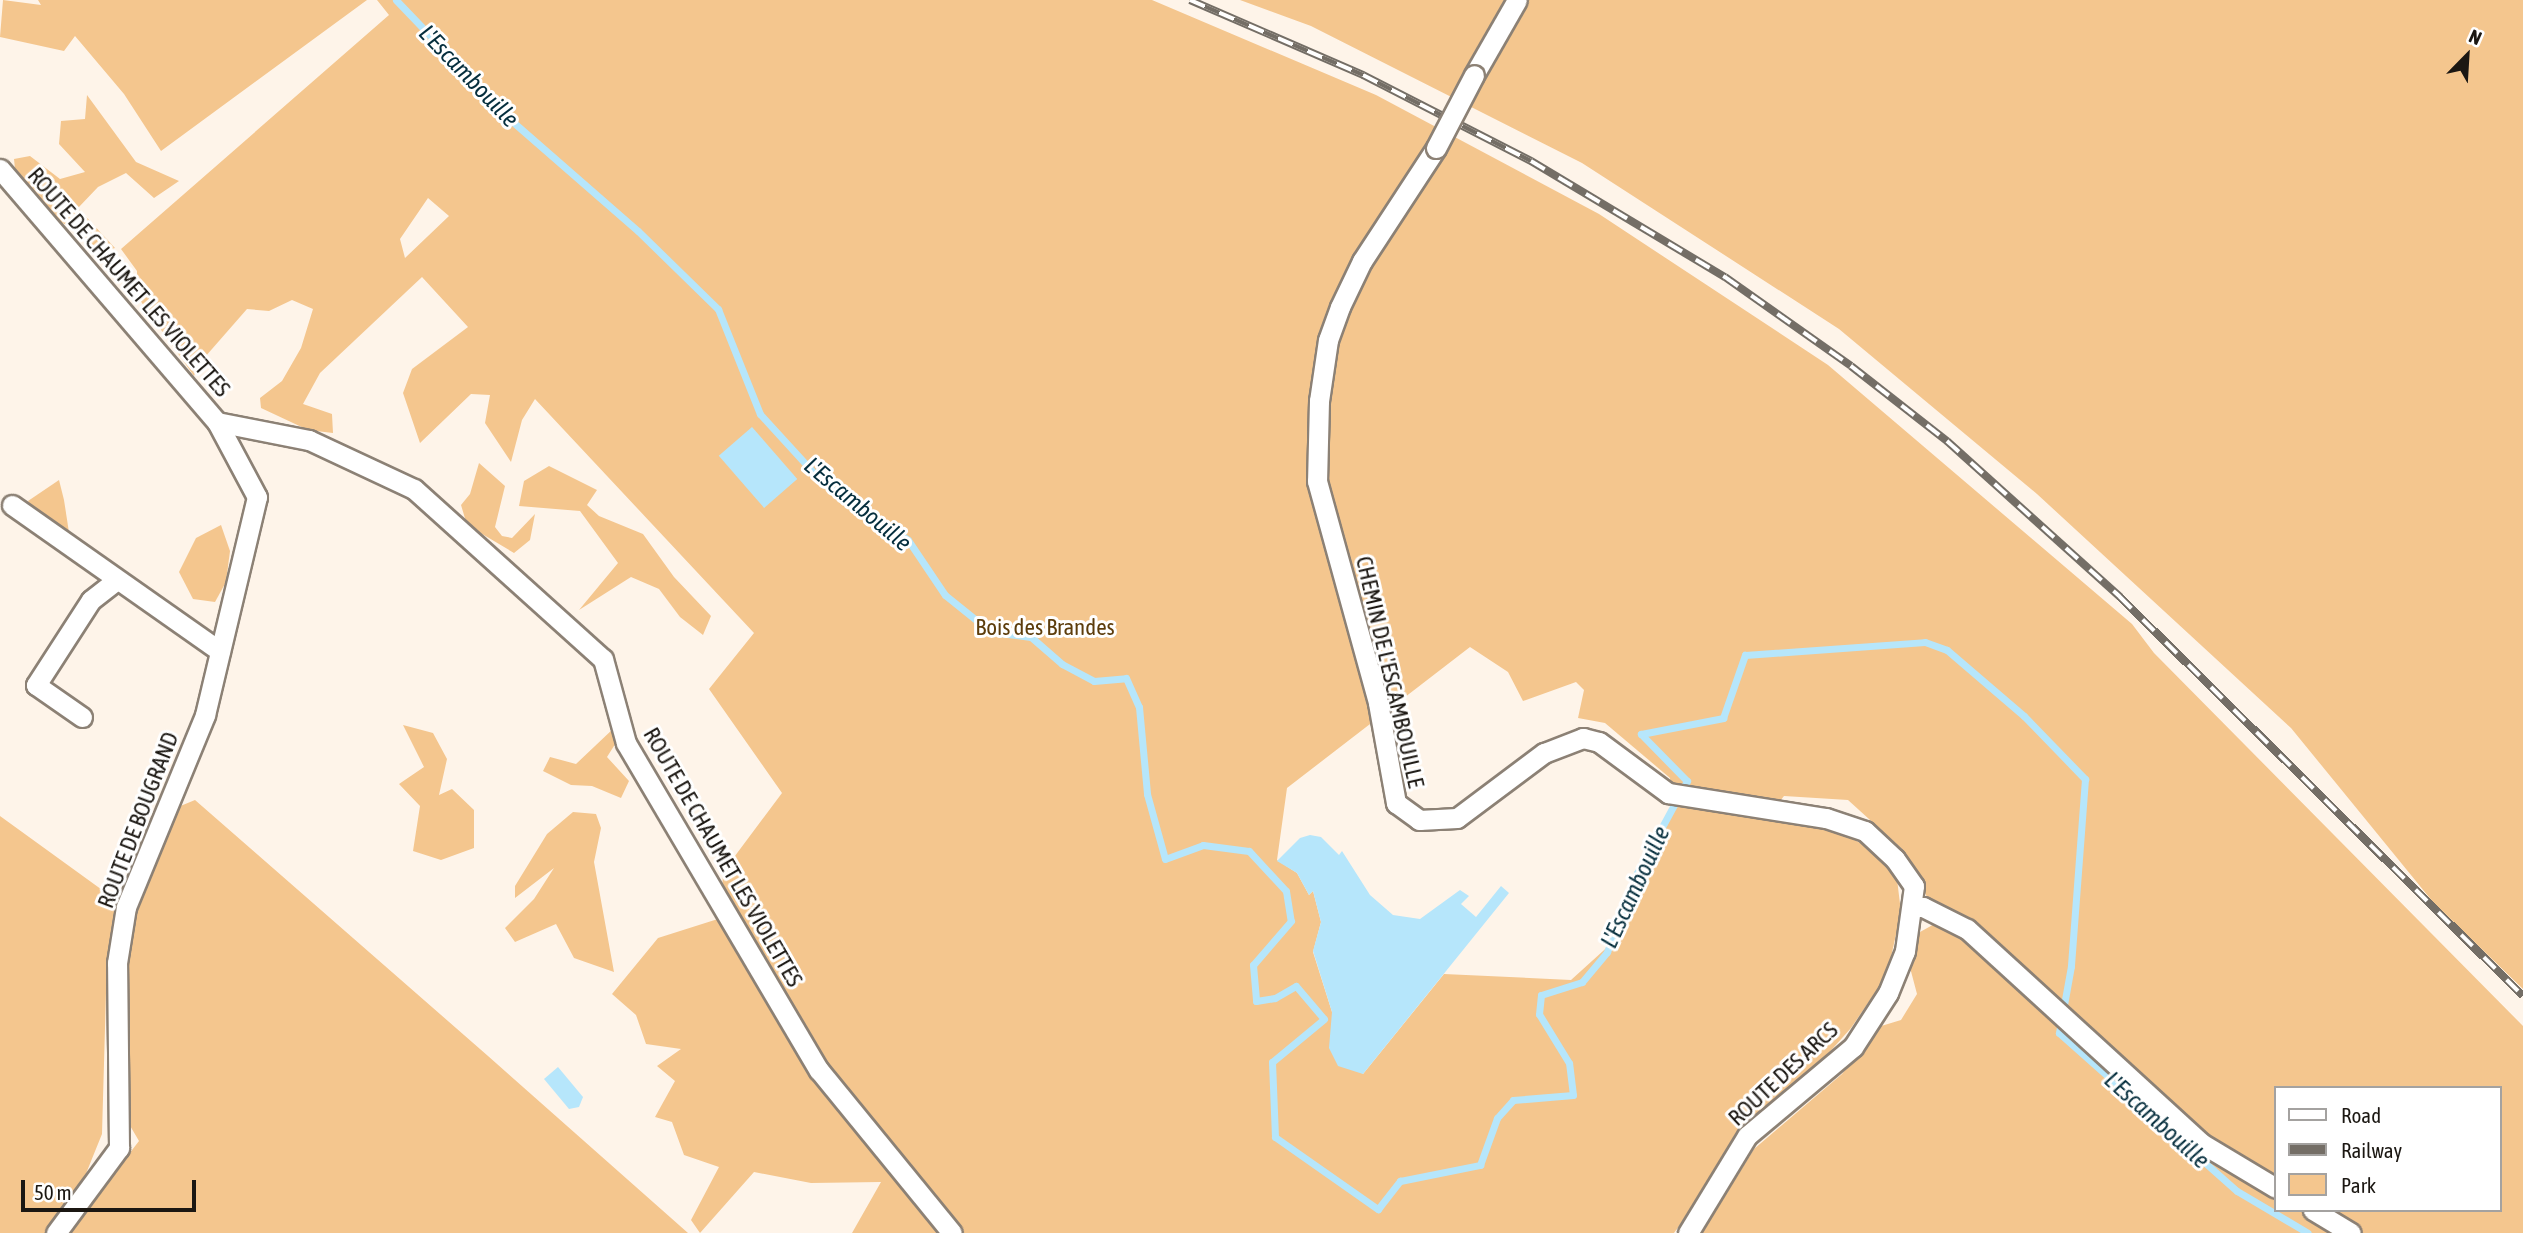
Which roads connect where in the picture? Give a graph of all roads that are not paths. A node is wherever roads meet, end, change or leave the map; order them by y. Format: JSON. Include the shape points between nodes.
{"nodes":[{"id":1,"x":1517,"y":0,"type":"edge"},
{"id":2,"x":0,"y":169,"type":"edge"},
{"id":3,"x":217,"y":422,"type":"junction"},
{"id":4,"x":12,"y":505,"type":"dead end"},
{"id":5,"x":117,"y":580,"type":"junction"},
{"id":6,"x":220,"y":652,"type":"junction"},
{"id":7,"x":82,"y":717,"type":"dead end"},
{"id":8,"x":1912,"y":907,"type":"junction"},
{"id":9,"x":2274,"y":1187,"type":"edge"},
{"id":10,"x":2316,"y":1212,"type":"edge"},
{"id":11,"x":57,"y":1233,"type":"edge"},
{"id":12,"x":952,"y":1233,"type":"edge"},
{"id":13,"x":1688,"y":1233,"type":"edge"},
{"id":14,"x":2351,"y":1233,"type":"edge"}],
"edges":[{"from":1,"to":8,"type":"street","name":"CHEMIN DE L'ESCAMBOUILLE","bridge":true,"via":[[1436,148],[1362,261],[1328,340],[1319,401],[1317,481],[1378,703],[1396,803],[1419,820],[1457,818],[1544,753],[1583,738],[1599,743],[1668,793],[1826,818],[1865,831],[1895,859],[1914,886]]},
{"from":2,"to":3,"type":"street","name":"ROUTE DE CHAUMET LES VIOLETTES"},
{"from":3,"to":6,"type":"street","name":"ROUTE DE BOUGRAND","via":[[257,497]]},
{"from":3,"to":12,"type":"street","name":"ROUTE DE CHAUMET LES VIOLETTES","via":[[309,440],[414,489],[603,659],[626,743],[820,1070]]},
{"from":4,"to":5,"type":"street"},
{"from":5,"to":6,"type":"street"},
{"from":5,"to":7,"type":"street","via":[[91,600],[37,685]]},
{"from":6,"to":11,"type":"street","name":"ROUTE DE BOUGRAND","via":[[205,715],[126,907],[117,963],[119,1148]]},
{"from":8,"to":9,"type":"street","via":[[1923,907],[1967,929],[2202,1143]]},
{"from":8,"to":13,"type":"street","name":"ROUTE DES ARCS","via":[[1905,951],[1892,982],[1853,1047],[1747,1136]]},
{"from":10,"to":14,"type":"street"}]}
